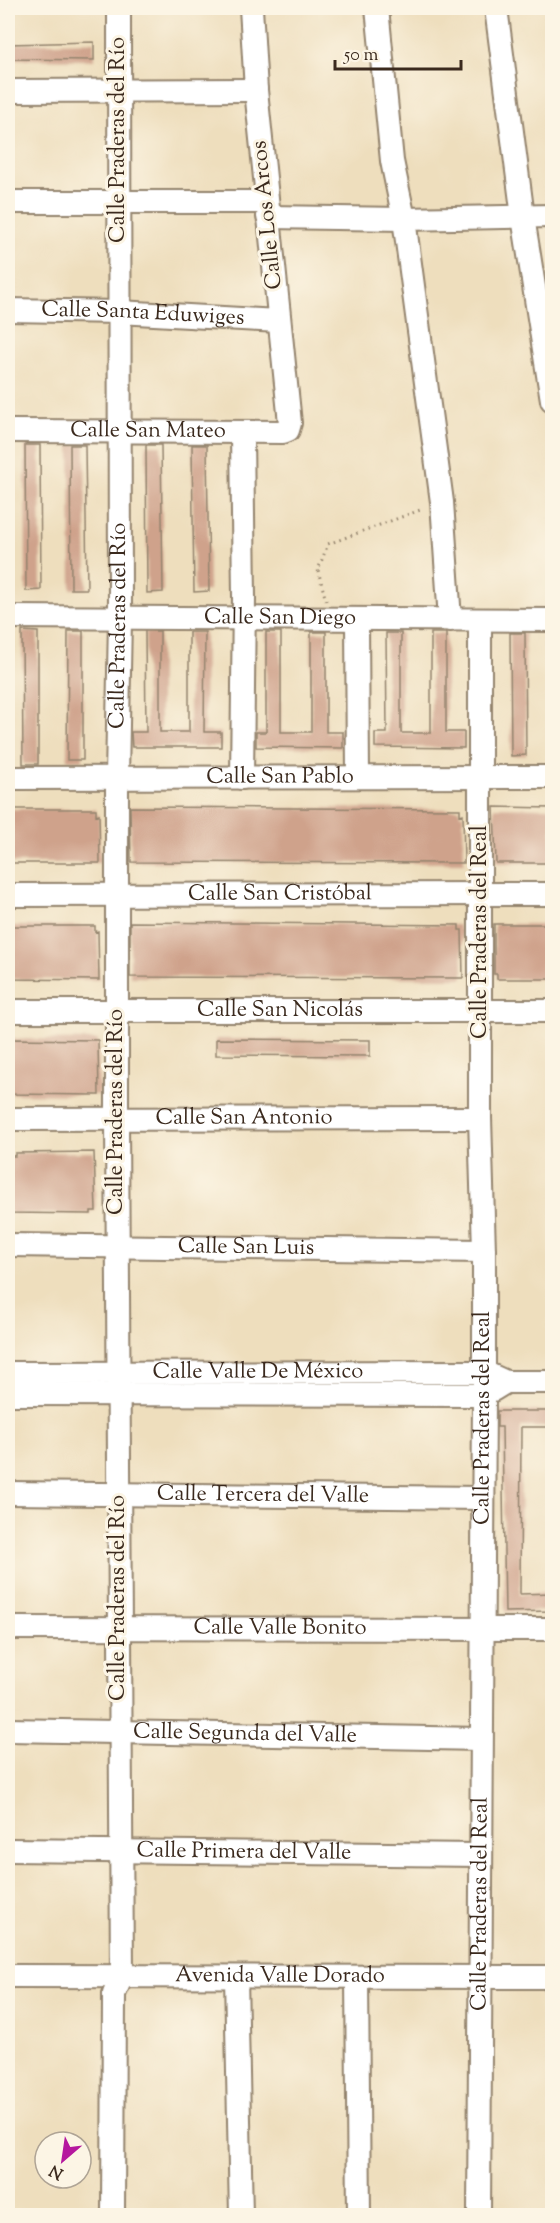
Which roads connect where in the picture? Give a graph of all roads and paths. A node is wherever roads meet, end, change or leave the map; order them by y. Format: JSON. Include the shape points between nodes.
{"nodes":[{"id":1,"x":119,"y":8,"type":"edge"},
{"id":2,"x":251,"y":8,"type":"edge"},
{"id":3,"x":377,"y":8,"type":"edge"},
{"id":4,"x":496,"y":8,"type":"edge"},
{"id":5,"x":256,"y":90,"type":"junction"},
{"id":6,"x":8,"y":91,"type":"edge"},
{"id":7,"x":118,"y":92,"type":"junction"},
{"id":8,"x":8,"y":202,"type":"edge"},
{"id":9,"x":119,"y":202,"type":"junction"},
{"id":10,"x":267,"y":209,"type":"junction"},
{"id":11,"x":552,"y":216,"type":"edge"},
{"id":12,"x":523,"y":217,"type":"junction"},
{"id":13,"x":404,"y":219,"type":"junction"},
{"id":14,"x":8,"y":310,"type":"edge"},
{"id":15,"x":119,"y":312,"type":"junction"},
{"id":16,"x":278,"y":321,"type":"junction"},
{"id":17,"x":552,"y":400,"type":"edge"},
{"id":18,"x":289,"y":427,"type":"joint"},
{"id":19,"x":8,"y":431,"type":"edge"},
{"id":20,"x":119,"y":432,"type":"junction"},
{"id":21,"x":242,"y":433,"type":"junction"},
{"id":22,"x":442,"y":502,"type":"junction"},
{"id":23,"x":8,"y":617,"type":"edge"},
{"id":24,"x":120,"y":619,"type":"junction"},
{"id":25,"x":243,"y":619,"type":"junction"},
{"id":26,"x":330,"y":619,"type":"junction"},
{"id":27,"x":357,"y":619,"type":"junction"},
{"id":28,"x":450,"y":620,"type":"junction"},
{"id":29,"x":480,"y":620,"type":"junction"},
{"id":30,"x":552,"y":620,"type":"edge"},
{"id":31,"x":358,"y":777,"type":"junction"},
{"id":32,"x":480,"y":777,"type":"junction"},
{"id":33,"x":552,"y":777,"type":"edge"},
{"id":34,"x":8,"y":778,"type":"edge"},
{"id":35,"x":117,"y":778,"type":"junction"},
{"id":36,"x":242,"y":778,"type":"junction"},
{"id":37,"x":481,"y":894,"type":"junction"},
{"id":38,"x":552,"y":894,"type":"edge"},
{"id":39,"x":8,"y":895,"type":"edge"},
{"id":40,"x":117,"y":895,"type":"junction"},
{"id":41,"x":8,"y":1011,"type":"edge"},
{"id":42,"x":117,"y":1011,"type":"junction"},
{"id":43,"x":481,"y":1011,"type":"junction"},
{"id":44,"x":552,"y":1011,"type":"edge"},
{"id":45,"x":480,"y":1118,"type":"junction"},
{"id":46,"x":8,"y":1119,"type":"edge"},
{"id":47,"x":117,"y":1119,"type":"junction"},
{"id":48,"x":8,"y":1245,"type":"edge"},
{"id":49,"x":118,"y":1246,"type":"junction"},
{"id":50,"x":484,"y":1251,"type":"junction"},
{"id":51,"x":484,"y":1372,"type":"junction"},
{"id":52,"x":8,"y":1373,"type":"edge"},
{"id":53,"x":506,"y":1382,"type":"junction"},
{"id":54,"x":552,"y":1382,"type":"edge"},
{"id":55,"x":118,"y":1384,"type":"junction"},
{"id":56,"x":8,"y":1394,"type":"edge"},
{"id":57,"x":484,"y":1395,"type":"junction"},
{"id":58,"x":8,"y":1493,"type":"edge"},
{"id":59,"x":119,"y":1495,"type":"junction"},
{"id":60,"x":483,"y":1498,"type":"junction"},
{"id":61,"x":8,"y":1628,"type":"edge"},
{"id":62,"x":119,"y":1628,"type":"junction"},
{"id":63,"x":482,"y":1629,"type":"junction"},
{"id":64,"x":552,"y":1629,"type":"edge"},
{"id":65,"x":8,"y":1730,"type":"edge"},
{"id":66,"x":120,"y":1732,"type":"junction"},
{"id":67,"x":481,"y":1739,"type":"junction"},
{"id":68,"x":8,"y":1850,"type":"edge"},
{"id":69,"x":121,"y":1851,"type":"junction"},
{"id":70,"x":481,"y":1855,"type":"junction"},
{"id":71,"x":8,"y":1976,"type":"edge"},
{"id":72,"x":122,"y":1976,"type":"junction"},
{"id":73,"x":236,"y":1977,"type":"junction"},
{"id":74,"x":357,"y":1977,"type":"junction"},
{"id":75,"x":480,"y":1977,"type":"junction"},
{"id":76,"x":552,"y":1977,"type":"edge"},
{"id":77,"x":113,"y":2216,"type":"edge"},
{"id":78,"x":241,"y":2216,"type":"edge"},
{"id":79,"x":360,"y":2216,"type":"edge"},
{"id":80,"x":479,"y":2216,"type":"edge"}],
"edges":[{"from":1,"to":7,"type":"street","name":"Calle Praderas del Río"},
{"from":2,"to":5,"type":"street","name":"Calle Los Arcos"},
{"from":3,"to":13,"type":"street","via":[[392,161]]},
{"from":4,"to":12,"type":"street"},
{"from":5,"to":7,"type":"street"},
{"from":5,"to":10,"type":"street","name":"Calle Los Arcos"},
{"from":6,"to":7,"type":"street"},
{"from":7,"to":9,"type":"street","name":"Calle Praderas del Río"},
{"from":8,"to":9,"type":"street"},
{"from":9,"to":10,"type":"street"},
{"from":9,"to":15,"type":"street","name":"Calle Praderas del Río"},
{"from":10,"to":13,"type":"street"},
{"from":10,"to":16,"type":"street","name":"Calle Los Arcos"},
{"from":11,"to":12,"type":"street"},
{"from":12,"to":13,"type":"street"},
{"from":12,"to":17,"type":"street"},
{"from":13,"to":22,"type":"street"},
{"from":14,"to":15,"type":"street","name":"Calle Santa Eduwiges"},
{"from":15,"to":16,"type":"street","name":"Calle Santa Eduwiges"},
{"from":15,"to":20,"type":"street","name":"Calle Praderas del Río"},
{"from":16,"to":18,"type":"street","name":"Calle Los Arcos"},
{"from":18,"to":21,"type":"street","name":"Calle San Mateo","via":[[283,432]]},
{"from":19,"to":20,"type":"street","name":"Calle San Mateo"},
{"from":20,"to":21,"type":"street","name":"Calle San Mateo"},
{"from":20,"to":24,"type":"street","name":"Calle Praderas del Río"},
{"from":21,"to":25,"type":"street"},
{"from":22,"to":26,"type":"path","via":[[328,544],[318,570]]},
{"from":22,"to":28,"type":"street"},
{"from":23,"to":24,"type":"street","name":"Calle San Diego"},
{"from":24,"to":25,"type":"street","name":"Calle San Diego"},
{"from":24,"to":35,"type":"street","name":"Calle Praderas del Río"},
{"from":25,"to":26,"type":"street","name":"Calle San Diego"},
{"from":25,"to":36,"type":"street"},
{"from":26,"to":27,"type":"street","name":"Calle San Diego"},
{"from":27,"to":28,"type":"street","name":"Calle San Diego"},
{"from":27,"to":31,"type":"street"},
{"from":28,"to":29,"type":"street","name":"Calle San Diego"},
{"from":29,"to":30,"type":"street","name":"Calle San Diego"},
{"from":29,"to":32,"type":"street","name":"Calle Praderas del Real"},
{"from":31,"to":32,"type":"street","name":"Calle San Pablo"},
{"from":31,"to":36,"type":"street","name":"Calle San Pablo"},
{"from":32,"to":33,"type":"street","name":"Calle San Pablo"},
{"from":32,"to":37,"type":"street","name":"Calle Praderas del Real"},
{"from":34,"to":35,"type":"street","name":"Calle San Pablo"},
{"from":35,"to":36,"type":"street","name":"Calle San Pablo"},
{"from":35,"to":40,"type":"street","name":"Calle Praderas del Río"},
{"from":37,"to":38,"type":"street","name":"Calle San Cristóbal"},
{"from":37,"to":40,"type":"street","name":"Calle San Cristóbal"},
{"from":37,"to":43,"type":"street","name":"Calle Praderas del Real"},
{"from":39,"to":40,"type":"street","name":"Calle San Cristóbal"},
{"from":40,"to":42,"type":"street","name":"Calle Praderas del Río"},
{"from":41,"to":42,"type":"street","name":"Calle San Nicolás"},
{"from":42,"to":43,"type":"street","name":"Calle San Nicolás"},
{"from":42,"to":47,"type":"street","name":"Calle Praderas del Río"},
{"from":43,"to":44,"type":"street","name":"Calle San Nicolás"},
{"from":43,"to":45,"type":"street","name":"Calle Praderas del Real"},
{"from":45,"to":47,"type":"street","name":"Calle San Antonio"},
{"from":45,"to":50,"type":"street","name":"Calle Praderas del Real"},
{"from":46,"to":47,"type":"street","name":"Calle San Antonio"},
{"from":47,"to":49,"type":"street","name":"Calle Praderas del Río"},
{"from":48,"to":49,"type":"street","name":"Calle San Luis"},
{"from":49,"to":50,"type":"street","name":"Calle San Luis"},
{"from":49,"to":55,"type":"street","name":"Calle Praderas del Río"},
{"from":50,"to":51,"type":"street","name":"Calle Praderas del Real"},
{"from":51,"to":53,"type":"street","name":"Calle Valle De México"},
{"from":51,"to":55,"type":"street","name":"Calle Valle De México"},
{"from":51,"to":57,"type":"street","name":"Calle Praderas del Real"},
{"from":52,"to":55,"type":"street","name":"Calle Valle De México"},
{"from":53,"to":54,"type":"street"},
{"from":53,"to":57,"type":"street"},
{"from":55,"to":56,"type":"street","name":"Calle Valle De México"},
{"from":55,"to":57,"type":"street","name":"Calle Valle De México"},
{"from":55,"to":59,"type":"street","name":"Calle Praderas del Río"},
{"from":57,"to":60,"type":"street","name":"Calle Praderas del Real"},
{"from":58,"to":59,"type":"street","name":"Calle Tercera del Valle"},
{"from":59,"to":60,"type":"street","name":"Calle Tercera del Valle"},
{"from":59,"to":62,"type":"street","name":"Calle Praderas del Río"},
{"from":60,"to":63,"type":"street","name":"Calle Praderas del Real"},
{"from":61,"to":62,"type":"street","name":"Calle Valle Bonito"},
{"from":62,"to":63,"type":"street","name":"Calle Valle Bonito"},
{"from":62,"to":66,"type":"street","name":"Calle Praderas del Río"},
{"from":63,"to":64,"type":"street","name":"Calle Valle Bonito"},
{"from":63,"to":67,"type":"street","name":"Calle Praderas del Real"},
{"from":65,"to":66,"type":"street","name":"Calle Segunda del Valle"},
{"from":66,"to":67,"type":"street","name":"Calle Segunda del Valle"},
{"from":66,"to":69,"type":"street","name":"Calle Praderas del Río"},
{"from":67,"to":70,"type":"street","name":"Calle Praderas del Real"},
{"from":68,"to":69,"type":"street","name":"Calle Primera del Valle"},
{"from":69,"to":70,"type":"street","name":"Calle Primera del Valle"},
{"from":69,"to":72,"type":"street","name":"Calle Praderas del Río"},
{"from":70,"to":75,"type":"street","name":"Calle Praderas del Real"},
{"from":71,"to":72,"type":"street","name":"Avenida Valle Dorado"},
{"from":72,"to":73,"type":"street","name":"Avenida Valle Dorado"},
{"from":72,"to":77,"type":"street","name":"Calle Praderas del Río","via":[[114,1994]]},
{"from":73,"to":74,"type":"street","name":"Avenida Valle Dorado"},
{"from":73,"to":78,"type":"street"},
{"from":74,"to":75,"type":"street","name":"Avenida Valle Dorado"},
{"from":74,"to":79,"type":"street"},
{"from":75,"to":76,"type":"street","name":"Avenida Valle Dorado"},
{"from":75,"to":80,"type":"street","name":"Calle Praderas del Real"}]}
